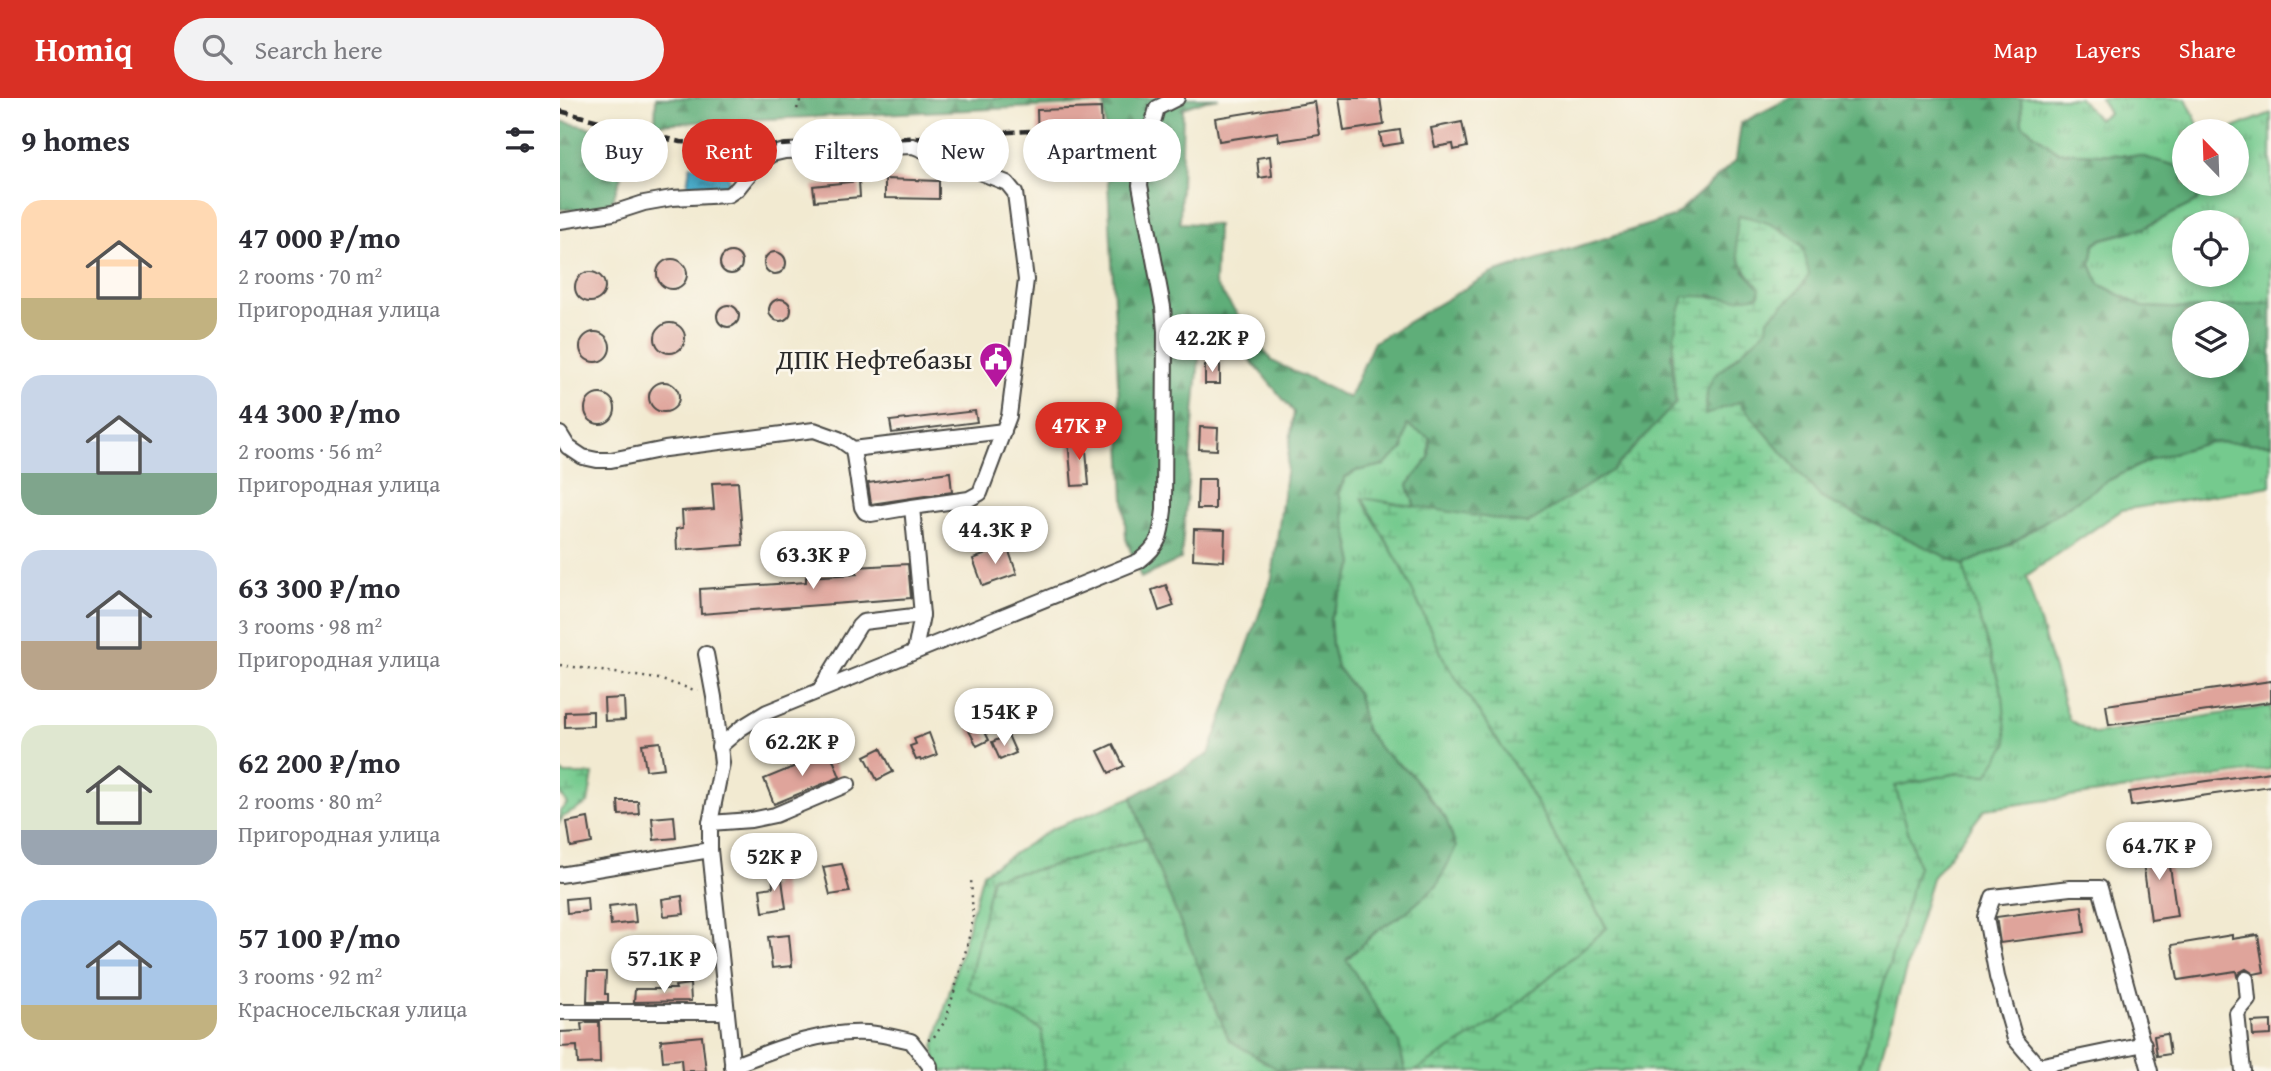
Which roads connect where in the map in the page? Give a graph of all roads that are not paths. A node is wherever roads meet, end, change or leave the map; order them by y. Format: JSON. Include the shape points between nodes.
{"nodes":[{"id":1,"x":1177,"y":98,"type":"edge"},
{"id":2,"x":560,"y":221,"type":"edge"},
{"id":3,"x":1004,"y":431,"type":"junction"},
{"id":4,"x":560,"y":434,"type":"edge"},
{"id":5,"x":853,"y":449,"type":"junction"},
{"id":6,"x":912,"y":508,"type":"junction"},
{"id":7,"x":922,"y":615,"type":"junction"},
{"id":8,"x":915,"y":651,"type":"junction"},
{"id":9,"x":706,"y":654,"type":"dead end"},
{"id":10,"x":820,"y":690,"type":"junction"},
{"id":11,"x":719,"y":747,"type":"junction"},
{"id":12,"x":848,"y":784,"type":"dead end"},
{"id":13,"x":710,"y":822,"type":"junction"},
{"id":14,"x":710,"y":850,"type":"junction"},
{"id":15,"x":560,"y":875,"type":"edge"},
{"id":16,"x":2246,"y":979,"type":"dead end"},
{"id":17,"x":726,"y":1009,"type":"junction"},
{"id":18,"x":560,"y":1012,"type":"edge"},
{"id":19,"x":2144,"y":1044,"type":"junction"},
{"id":20,"x":732,"y":1068,"type":"edge"},
{"id":21,"x":2039,"y":1069,"type":"edge"},
{"id":22,"x":930,"y":1071,"type":"edge"},
{"id":23,"x":2150,"y":1071,"type":"edge"},
{"id":24,"x":2243,"y":1071,"type":"edge"}],
"edges":[{"from":1,"to":8,"type":"street","via":[[1157,108],[1140,185],[1165,331],[1161,535],[1139,561]]},
{"from":2,"to":3,"type":"street","via":[[672,198],[728,195],[759,162],[785,151],[913,146],[1007,183],[1015,193],[1026,280]]},
{"from":3,"to":5,"type":"street"},
{"from":3,"to":6,"type":"street","via":[[980,494]]},
{"from":4,"to":5,"type":"street","via":[[575,452],[597,460],[814,430]]},
{"from":5,"to":6,"type":"street","via":[[865,512]]},
{"from":6,"to":7,"type":"street"},
{"from":7,"to":8,"type":"street"},
{"from":7,"to":10,"type":"street","via":[[863,622]]},
{"from":8,"to":10,"type":"street"},
{"from":9,"to":11,"type":"street"},
{"from":10,"to":11,"type":"street","via":[[767,712]]},
{"from":11,"to":13,"type":"street","via":[[722,763]]},
{"from":12,"to":13,"type":"street","via":[[775,815]]},
{"from":13,"to":14,"type":"street"},
{"from":14,"to":15,"type":"street"},
{"from":14,"to":17,"type":"street"},
{"from":16,"to":24,"type":"street","via":[[2248,1000],[2237,1013]]},
{"from":17,"to":18,"type":"street"},
{"from":17,"to":20,"type":"street"},
{"from":19,"to":21,"type":"street"},
{"from":19,"to":21,"type":"street","via":[[2100,888],[1993,897],[1986,918],[1997,977],[2015,1039]]},
{"from":19,"to":23,"type":"street"},
{"from":20,"to":22,"type":"street","via":[[826,1035],[869,1033],[911,1041]]}]}
